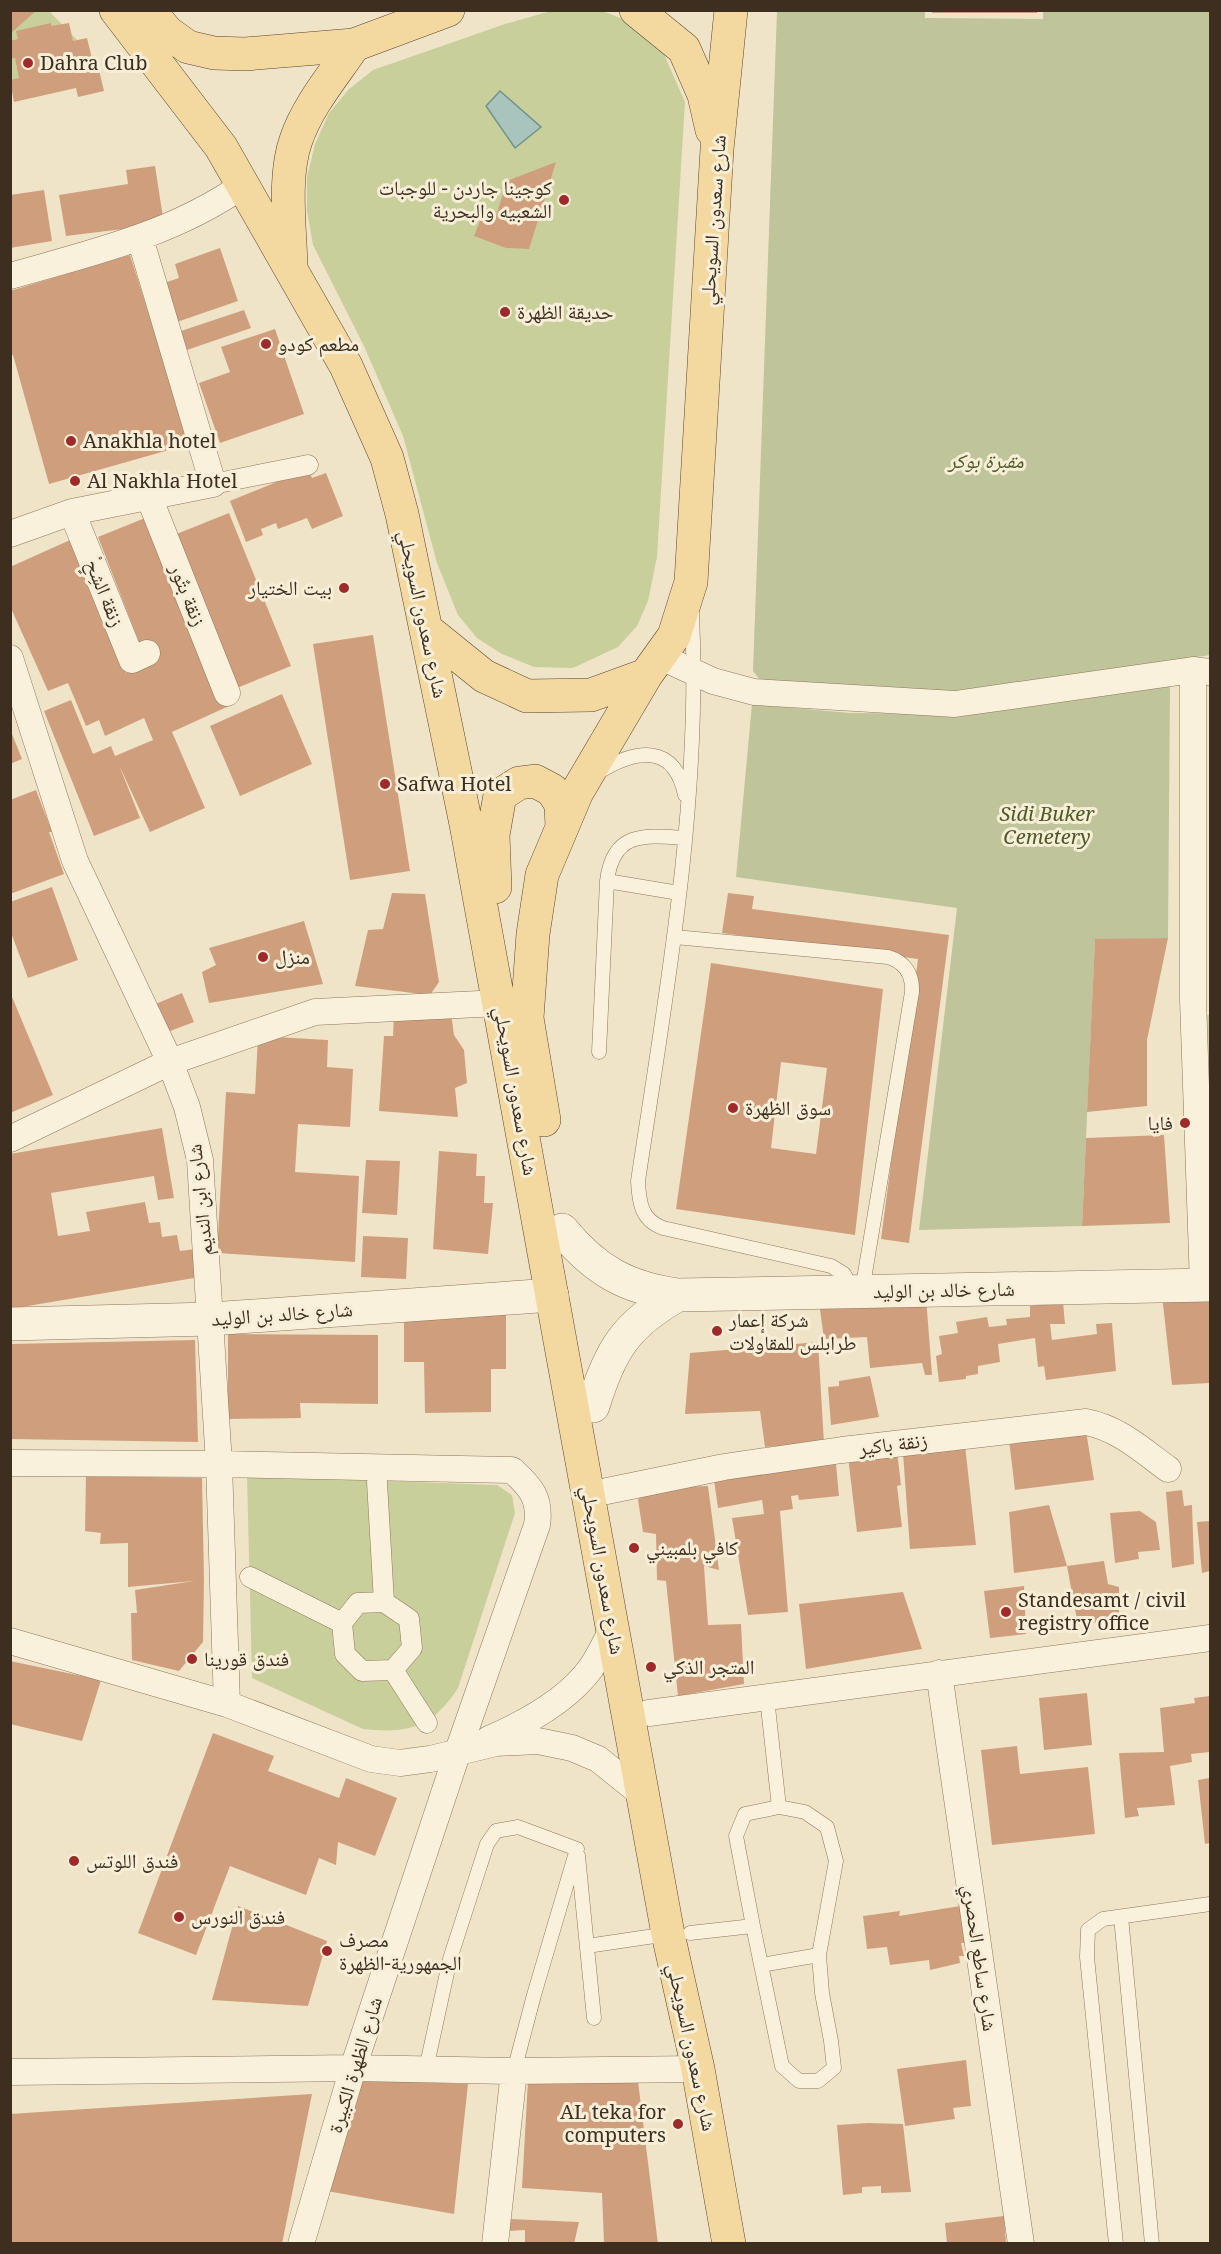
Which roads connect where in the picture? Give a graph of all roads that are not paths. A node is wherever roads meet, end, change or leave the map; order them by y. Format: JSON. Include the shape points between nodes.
{"nodes":[{"id":1,"x":116,"y":10,"type":"edge"},
{"id":2,"x":149,"y":10,"type":"edge"},
{"id":3,"x":448,"y":10,"type":"edge"},
{"id":4,"x":636,"y":10,"type":"edge"},
{"id":5,"x":731,"y":10,"type":"edge"},
{"id":6,"x":354,"y":45,"type":"junction"},
{"id":7,"x":717,"y":149,"type":"junction"},
{"id":8,"x":243,"y":185,"type":"junction"},
{"id":9,"x":140,"y":238,"type":"junction"},
{"id":10,"x":291,"y":267,"type":"junction"},
{"id":11,"x":10,"y":276,"type":"edge"},
{"id":12,"x":308,"y":465,"type":"dead end"},
{"id":13,"x":213,"y":484,"type":"junction"},
{"id":14,"x":149,"y":497,"type":"junction"},
{"id":15,"x":72,"y":512,"type":"junction"},
{"id":16,"x":10,"y":534,"type":"edge"},
{"id":17,"x":691,"y":582,"type":"junction"},
{"id":18,"x":427,"y":630,"type":"junction"},
{"id":19,"x":147,"y":653,"type":"dead end"},
{"id":20,"x":10,"y":658,"type":"edge"},
{"id":21,"x":652,"y":665,"type":"junction"},
{"id":22,"x":1202,"y":671,"type":"edge"},
{"id":23,"x":695,"y":672,"type":"junction"},
{"id":24,"x":227,"y":693,"type":"dead end"},
{"id":25,"x":577,"y":792,"type":"junction"},
{"id":26,"x":687,"y":806,"type":"junction"},
{"id":27,"x":562,"y":827,"type":"junction"},
{"id":28,"x":685,"y":838,"type":"junction"},
{"id":29,"x":607,"y":881,"type":"junction"},
{"id":30,"x":679,"y":893,"type":"junction"},
{"id":31,"x":675,"y":937,"type":"junction"},
{"id":32,"x":1202,"y":1000,"type":"edge"},
{"id":33,"x":500,"y":1003,"type":"junction"},
{"id":34,"x":599,"y":1052,"type":"dead end"},
{"id":35,"x":170,"y":1062,"type":"junction"},
{"id":36,"x":10,"y":1139,"type":"edge"},
{"id":37,"x":562,"y":1230,"type":"junction"},
{"id":38,"x":1207,"y":1285,"type":"edge"},
{"id":39,"x":858,"y":1292,"type":"junction"},
{"id":40,"x":678,"y":1295,"type":"junction"},
{"id":41,"x":552,"y":1296,"type":"junction"},
{"id":42,"x":211,"y":1319,"type":"junction"},
{"id":43,"x":10,"y":1324,"type":"edge"},
{"id":44,"x":593,"y":1406,"type":"junction"},
{"id":45,"x":10,"y":1463,"type":"edge"},
{"id":46,"x":219,"y":1464,"type":"junction"},
{"id":47,"x":1168,"y":1469,"type":"dead end"},
{"id":48,"x":376,"y":1482,"type":"dead end"},
{"id":49,"x":608,"y":1491,"type":"junction"},
{"id":50,"x":250,"y":1577,"type":"dead end"},
{"id":51,"x":384,"y":1602,"type":"junction"},
{"id":52,"x":342,"y":1623,"type":"junction"},
{"id":53,"x":613,"y":1628,"type":"junction"},
{"id":54,"x":1210,"y":1638,"type":"edge"},
{"id":55,"x":10,"y":1641,"type":"edge"},
{"id":56,"x":393,"y":1670,"type":"junction"},
{"id":57,"x":939,"y":1673,"type":"junction"},
{"id":58,"x":767,"y":1698,"type":"junction"},
{"id":59,"x":227,"y":1704,"type":"junction"},
{"id":60,"x":649,"y":1713,"type":"junction"},
{"id":61,"x":427,"y":1723,"type":"dead end"},
{"id":62,"x":458,"y":1751,"type":"junction"},
{"id":63,"x":643,"y":1795,"type":"junction"},
{"id":64,"x":779,"y":1807,"type":"junction"},
{"id":65,"x":577,"y":1849,"type":"junction"},
{"id":66,"x":1210,"y":1904,"type":"edge"},
{"id":67,"x":1121,"y":1917,"type":"junction"},
{"id":68,"x":753,"y":1926,"type":"junction"},
{"id":69,"x":679,"y":1934,"type":"junction"},
{"id":70,"x":587,"y":1946,"type":"junction"},
{"id":71,"x":819,"y":1955,"type":"junction"},
{"id":72,"x":761,"y":1965,"type":"junction"},
{"id":73,"x":594,"y":2018,"type":"dead end"},
{"id":74,"x":353,"y":2068,"type":"junction"},
{"id":75,"x":426,"y":2069,"type":"junction"},
{"id":76,"x":698,"y":2069,"type":"junction"},
{"id":77,"x":514,"y":2071,"type":"junction"},
{"id":78,"x":10,"y":2072,"type":"edge"},
{"id":79,"x":301,"y":2244,"type":"edge"},
{"id":80,"x":495,"y":2244,"type":"edge"},
{"id":81,"x":729,"y":2244,"type":"edge"},
{"id":82,"x":746,"y":2244,"type":"edge"},
{"id":83,"x":1021,"y":2244,"type":"edge"},
{"id":84,"x":1116,"y":2244,"type":"edge"},
{"id":85,"x":1152,"y":2244,"type":"edge"}],
"edges":[{"from":1,"to":8,"type":"main road","name":"شارع سعدون السويحلي","via":[[221,147]]},
{"from":2,"to":6,"type":"main road","via":[[166,32],[188,47],[214,52],[245,54]]},
{"from":3,"to":6,"type":"main road"},
{"from":4,"to":7,"type":"main road","via":[[684,49],[704,96]]},
{"from":5,"to":7,"type":"main road","name":"شارع سعدون السويحلي"},
{"from":6,"to":10,"type":"main road","via":[[312,105],[295,141],[289,176]]},
{"from":7,"to":17,"type":"main road","name":"شارع سعدون السويحلي"},
{"from":8,"to":9,"type":"street","via":[[216,204]]},
{"from":8,"to":10,"type":"main road","name":"شارع سعدون السويحلي"},
{"from":9,"to":11,"type":"street"},
{"from":9,"to":13,"type":"street"},
{"from":10,"to":18,"type":"main road","name":"شارع سعدون السويحلي","via":[[346,366],[387,458]]},
{"from":12,"to":13,"type":"street"},
{"from":13,"to":14,"type":"street"},
{"from":14,"to":15,"type":"street"},
{"from":14,"to":24,"type":"street","name":"زنقة بتٌور"},
{"from":15,"to":16,"type":"street"},
{"from":15,"to":19,"type":"street","name":"ْزنقة الشِحٍ","via":[[132,660]]},
{"from":17,"to":21,"type":"main road","name":"شارع سعدون السويحلي","via":[[674,636]]},
{"from":17,"to":23,"type":"lane"},
{"from":18,"to":21,"type":"main road","via":[[484,676],[527,696],[591,695]]},
{"from":18,"to":33,"type":"main road","name":"شارع سعدون السويحلي"},
{"from":20,"to":35,"type":"street","name":"شارع ابن النديم","via":[[75,861]]},
{"from":21,"to":23,"type":"street"},
{"from":21,"to":25,"type":"main road","name":"شارع سعدون السويحلي"},
{"from":22,"to":23,"type":"street","via":[[955,704],[754,692],[721,684]]},
{"from":22,"to":32,"type":"street"},
{"from":23,"to":26,"type":"lane"},
{"from":25,"to":26,"type":"lane","via":[[616,761],[651,754],[667,761],[677,772]]},
{"from":25,"to":27,"type":"main road","name":"شارع سعدون السويحلي"},
{"from":26,"to":28,"type":"lane"},
{"from":27,"to":33,"type":"main road","via":[[561,804],[552,790],[535,781],[519,783],[500,795],[493,835]]},
{"from":27,"to":37,"type":"main road","name":"شارع سعدون السويحلي","via":[[542,875],[527,1017]]},
{"from":28,"to":29,"type":"lane","via":[[651,835],[628,841],[612,857]]},
{"from":28,"to":30,"type":"lane"},
{"from":29,"to":30,"type":"lane"},
{"from":29,"to":34,"type":"lane"},
{"from":30,"to":31,"type":"lane"},
{"from":31,"to":39,"type":"lane","via":[[638,1180],[646,1218],[663,1227],[831,1266],[844,1274]]},
{"from":31,"to":39,"type":"lane","via":[[888,957],[908,969],[912,992]]},
{"from":32,"to":38,"type":"street"},
{"from":33,"to":35,"type":"street","via":[[315,1012]]},
{"from":33,"to":41,"type":"main road","name":"شارع سعدون السويحلي"},
{"from":35,"to":36,"type":"street"},
{"from":35,"to":42,"type":"street","name":"شارع ابن النديم","via":[[187,1107],[200,1160]]},
{"from":37,"to":40,"type":"street","name":"شارع خالد بن الوليد","via":[[577,1249],[613,1276],[645,1289]]},
{"from":37,"to":44,"type":"main road","name":"شارع سعدون السويحلي"},
{"from":38,"to":39,"type":"street","name":"شارع خالد بن الوليد"},
{"from":39,"to":40,"type":"street","name":"شارع خالد بن الوليد"},
{"from":40,"to":44,"type":"street","name":"شارع خالد بن الوليد","via":[[653,1309],[620,1342],[602,1375]]},
{"from":41,"to":42,"type":"street","name":"شارع خالد بن الوليد"},
{"from":41,"to":53,"type":"main road","name":"شارع سعدون السويحلي"},
{"from":42,"to":43,"type":"street","name":"شارع خالد بن الوليد"},
{"from":42,"to":46,"type":"street","name":"شارع ابن النديم"},
{"from":44,"to":49,"type":"main road","name":"شارع سعدون السويحلي"},
{"from":45,"to":46,"type":"street","name":"شارع الظهرة الكبيرة"},
{"from":46,"to":59,"type":"street","name":"شارع ابن النديم"},
{"from":46,"to":62,"type":"street","name":"شارع الظهرة الكبيرة","via":[[512,1470],[529,1485],[539,1510],[537,1525]]},
{"from":47,"to":49,"type":"street","name":"زنقة باكير","via":[[1124,1437],[1103,1425],[1086,1422],[724,1467]]},
{"from":48,"to":51,"type":"street"},
{"from":49,"to":60,"type":"main road","name":"شارع سعدون السويحلي"},
{"from":50,"to":52,"type":"street"},
{"from":51,"to":52,"type":"street","via":[[358,1603]]},
{"from":51,"to":56,"type":"street","via":[[409,1618],[412,1648]]},
{"from":52,"to":56,"type":"street","via":[[345,1654],[362,1671]]},
{"from":53,"to":62,"type":"street","via":[[590,1668],[548,1708],[511,1730]]},
{"from":53,"to":63,"type":"main road","name":"شارع سعدون السويحلي"},
{"from":54,"to":57,"type":"street"},
{"from":55,"to":59,"type":"street"},
{"from":56,"to":61,"type":"street"},
{"from":57,"to":58,"type":"street"},
{"from":57,"to":83,"type":"street","name":"شارع ساطع الحصري"},
{"from":58,"to":60,"type":"street"},
{"from":58,"to":64,"type":"lane"},
{"from":59,"to":62,"type":"street","via":[[371,1760],[400,1764]]},
{"from":60,"to":69,"type":"main road","name":"شارع سعدون السويحلي"},
{"from":62,"to":63,"type":"street","via":[[496,1743],[538,1741],[572,1748],[598,1760]]},
{"from":62,"to":74,"type":"street","name":"شارع الظهرة الكبيرة"},
{"from":63,"to":69,"type":"main road","name":"شارع سعدون السويحلي"},
{"from":64,"to":68,"type":"lane","via":[[745,1814],[736,1836]]},
{"from":64,"to":71,"type":"lane","via":[[805,1812],[826,1827],[836,1861]]},
{"from":65,"to":70,"type":"lane"},
{"from":65,"to":75,"type":"lane","via":[[518,1827],[495,1832],[487,1844],[450,1959]]},
{"from":65,"to":77,"type":"lane"},
{"from":66,"to":67,"type":"lane"},
{"from":67,"to":84,"type":"lane","via":[[1103,1919],[1088,1930]]},
{"from":67,"to":85,"type":"lane"},
{"from":68,"to":69,"type":"lane"},
{"from":68,"to":72,"type":"lane"},
{"from":69,"to":70,"type":"lane"},
{"from":69,"to":76,"type":"main road","name":"شارع سعدون السويحلي"},
{"from":69,"to":82,"type":"main road","name":"شارع سعدون السويحلي"},
{"from":70,"to":73,"type":"lane"},
{"from":71,"to":72,"type":"lane"},
{"from":71,"to":72,"type":"lane","via":[[834,2068],[818,2081],[799,2081],[782,2066]]},
{"from":74,"to":75,"type":"street"},
{"from":74,"to":78,"type":"street"},
{"from":74,"to":79,"type":"street","name":"شارع الظهرة الكبيرة"},
{"from":75,"to":77,"type":"street"},
{"from":76,"to":77,"type":"street"},
{"from":76,"to":81,"type":"main road","name":"شارع سعدون السويحلي"},
{"from":77,"to":80,"type":"street"}]}
